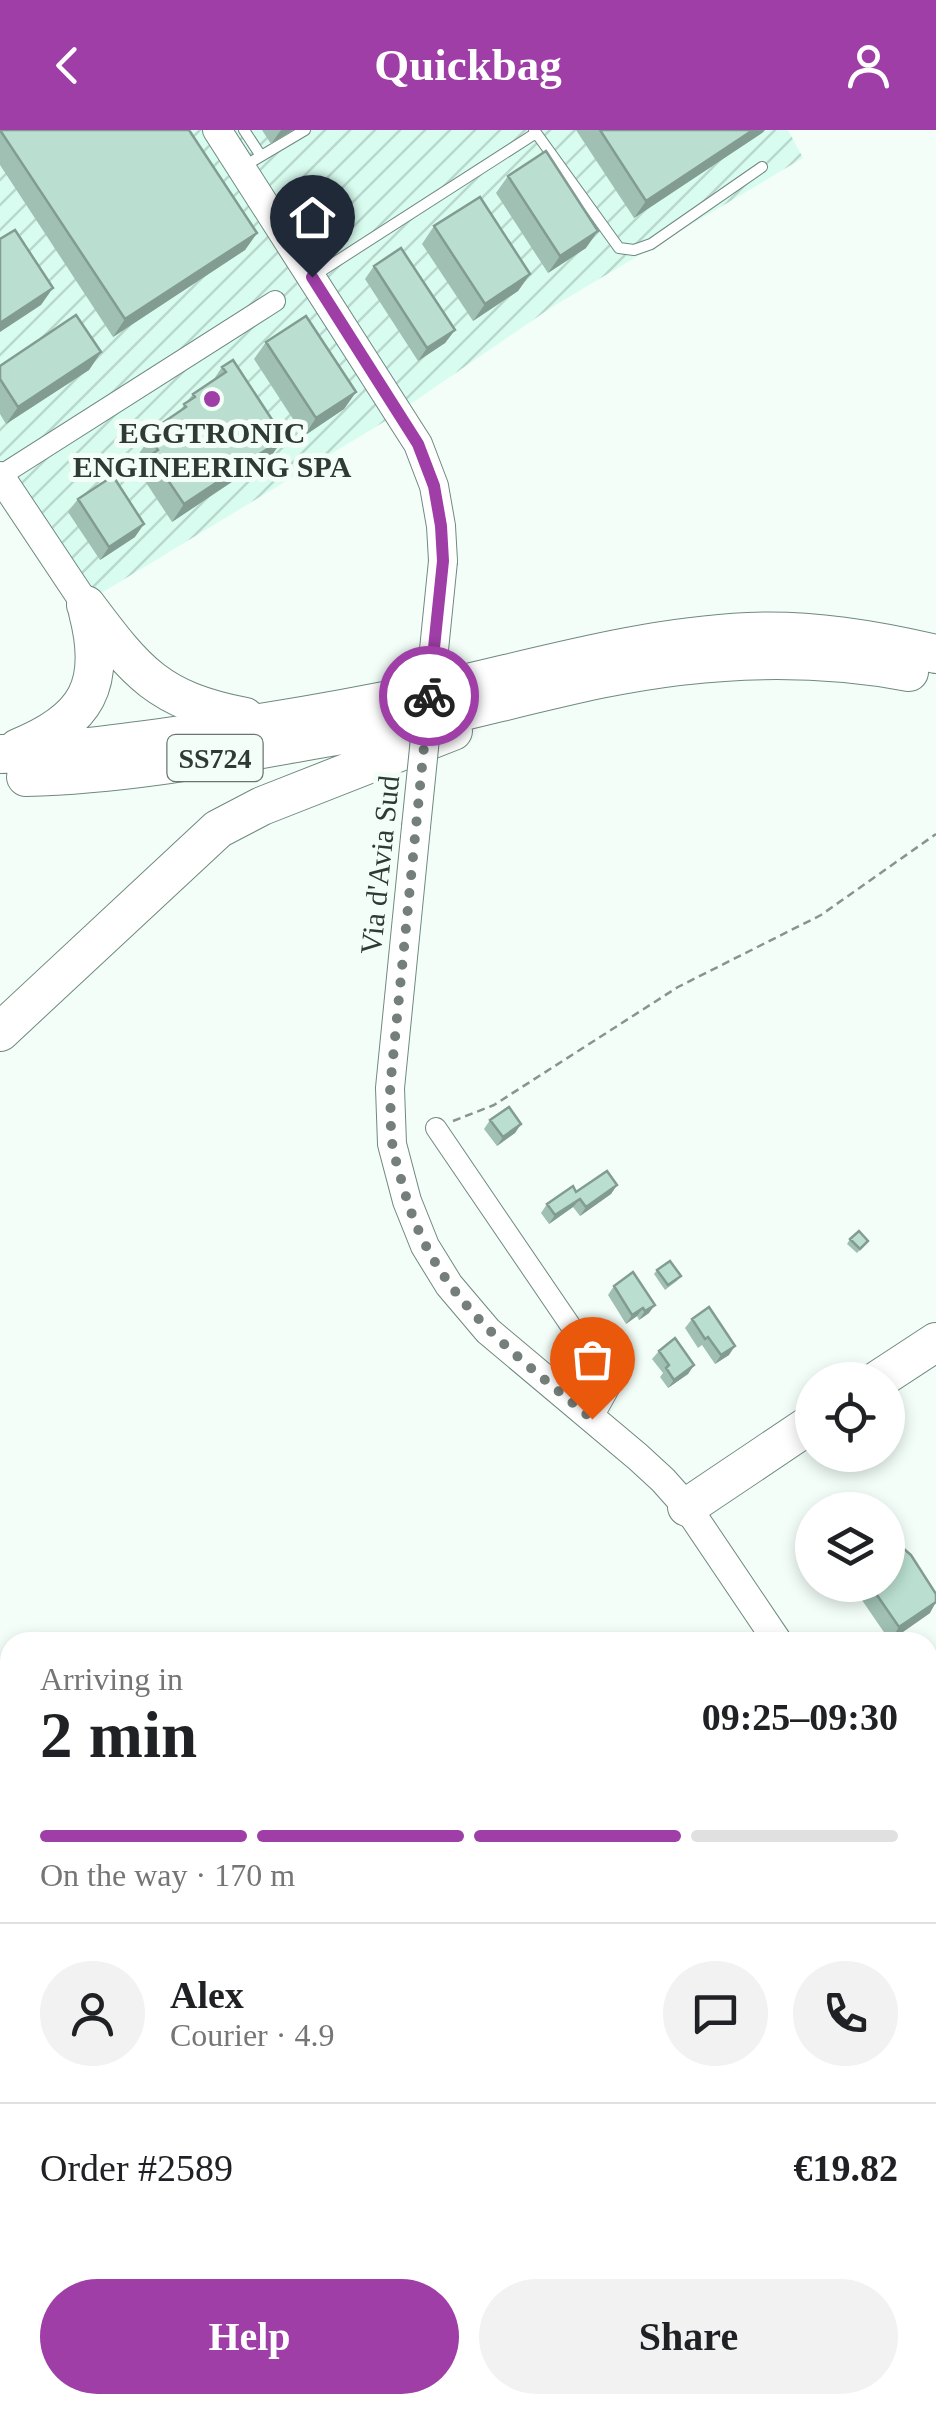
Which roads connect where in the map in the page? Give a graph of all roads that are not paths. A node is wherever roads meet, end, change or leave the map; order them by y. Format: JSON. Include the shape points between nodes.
{"nodes":[{"id":1,"x":217,"y":130,"type":"edge"},
{"id":2,"x":244,"y":130,"type":"edge"},
{"id":3,"x":305,"y":130,"type":"edge"},
{"id":4,"x":535,"y":131,"type":"edge"},
{"id":5,"x":251,"y":162,"type":"junction"},
{"id":6,"x":762,"y":167,"type":"dead end"},
{"id":7,"x":312,"y":277,"type":"junction"},
{"id":8,"x":275,"y":301,"type":"dead end"},
{"id":9,"x":0,"y":476,"type":"edge"},
{"id":10,"x":86,"y":605,"type":"junction"},
{"id":11,"x":936,"y":654,"type":"edge"},
{"id":12,"x":936,"y":678,"type":"edge"},
{"id":13,"x":601,"y":679,"type":"junction"},
{"id":14,"x":467,"y":696,"type":"junction"},
{"id":15,"x":272,"y":722,"type":"junction"},
{"id":16,"x":1,"y":762,"type":"edge"},
{"id":17,"x":0,"y":1032,"type":"edge"},
{"id":18,"x":436,"y":1128,"type":"road end"},
{"id":19,"x":936,"y":1342,"type":"edge"},
{"id":20,"x":905,"y":1362,"type":"edge"},
{"id":21,"x":592,"y":1419,"type":"junction"},
{"id":22,"x":795,"y":1434,"type":"edge"},
{"id":23,"x":687,"y":1507,"type":"junction"},
{"id":24,"x":771,"y":1632,"type":"edge"}],
"edges":[{"from":1,"to":5,"type":"street","name":"Via d'Avia Sud"},
{"from":2,"to":5,"type":"lane"},
{"from":3,"to":5,"type":"lane"},
{"from":4,"to":6,"type":"lane","via":[[619,248],[651,244]]},
{"from":4,"to":7,"type":"lane"},
{"from":5,"to":7,"type":"street","name":"Via d'Avia Sud"},
{"from":7,"to":21,"type":"street","name":"Via d'Avia Sud","bridge":true,"via":[[418,444],[441,526],[443,561],[390,1088],[392,1144],[425,1246],[449,1286],[488,1331]]},
{"from":8,"to":9,"type":"street"},
{"from":9,"to":10,"type":"street"},
{"from":10,"to":15,"type":"highway","via":[[118,648],[162,689],[216,711]]},
{"from":10,"to":16,"type":"highway","via":[[96,659],[80,710]]},
{"from":11,"to":14,"type":"highway","number":"SS724","via":[[818,634],[670,639],[586,655]]},
{"from":12,"to":13,"type":"highway","number":"SS724","via":[[881,667],[758,659]]},
{"from":13,"to":14,"type":"highway","number":"SS724"},
{"from":13,"to":17,"type":"highway","via":[[262,806],[218,829]]},
{"from":14,"to":15,"type":"highway","number":"SS724"},
{"from":14,"to":16,"type":"highway","number":"SS724","via":[[214,758],[86,775]]},
{"from":15,"to":16,"type":"highway","number":"SS724"},
{"from":18,"to":21,"type":"street","via":[[611,1386]]},
{"from":19,"to":20,"type":"highway"},
{"from":21,"to":23,"type":"street","name":"Via d'Avia Sud"},
{"from":22,"to":23,"type":"highway"},
{"from":23,"to":24,"type":"street","name":"Via d'Avia Sud"}]}
